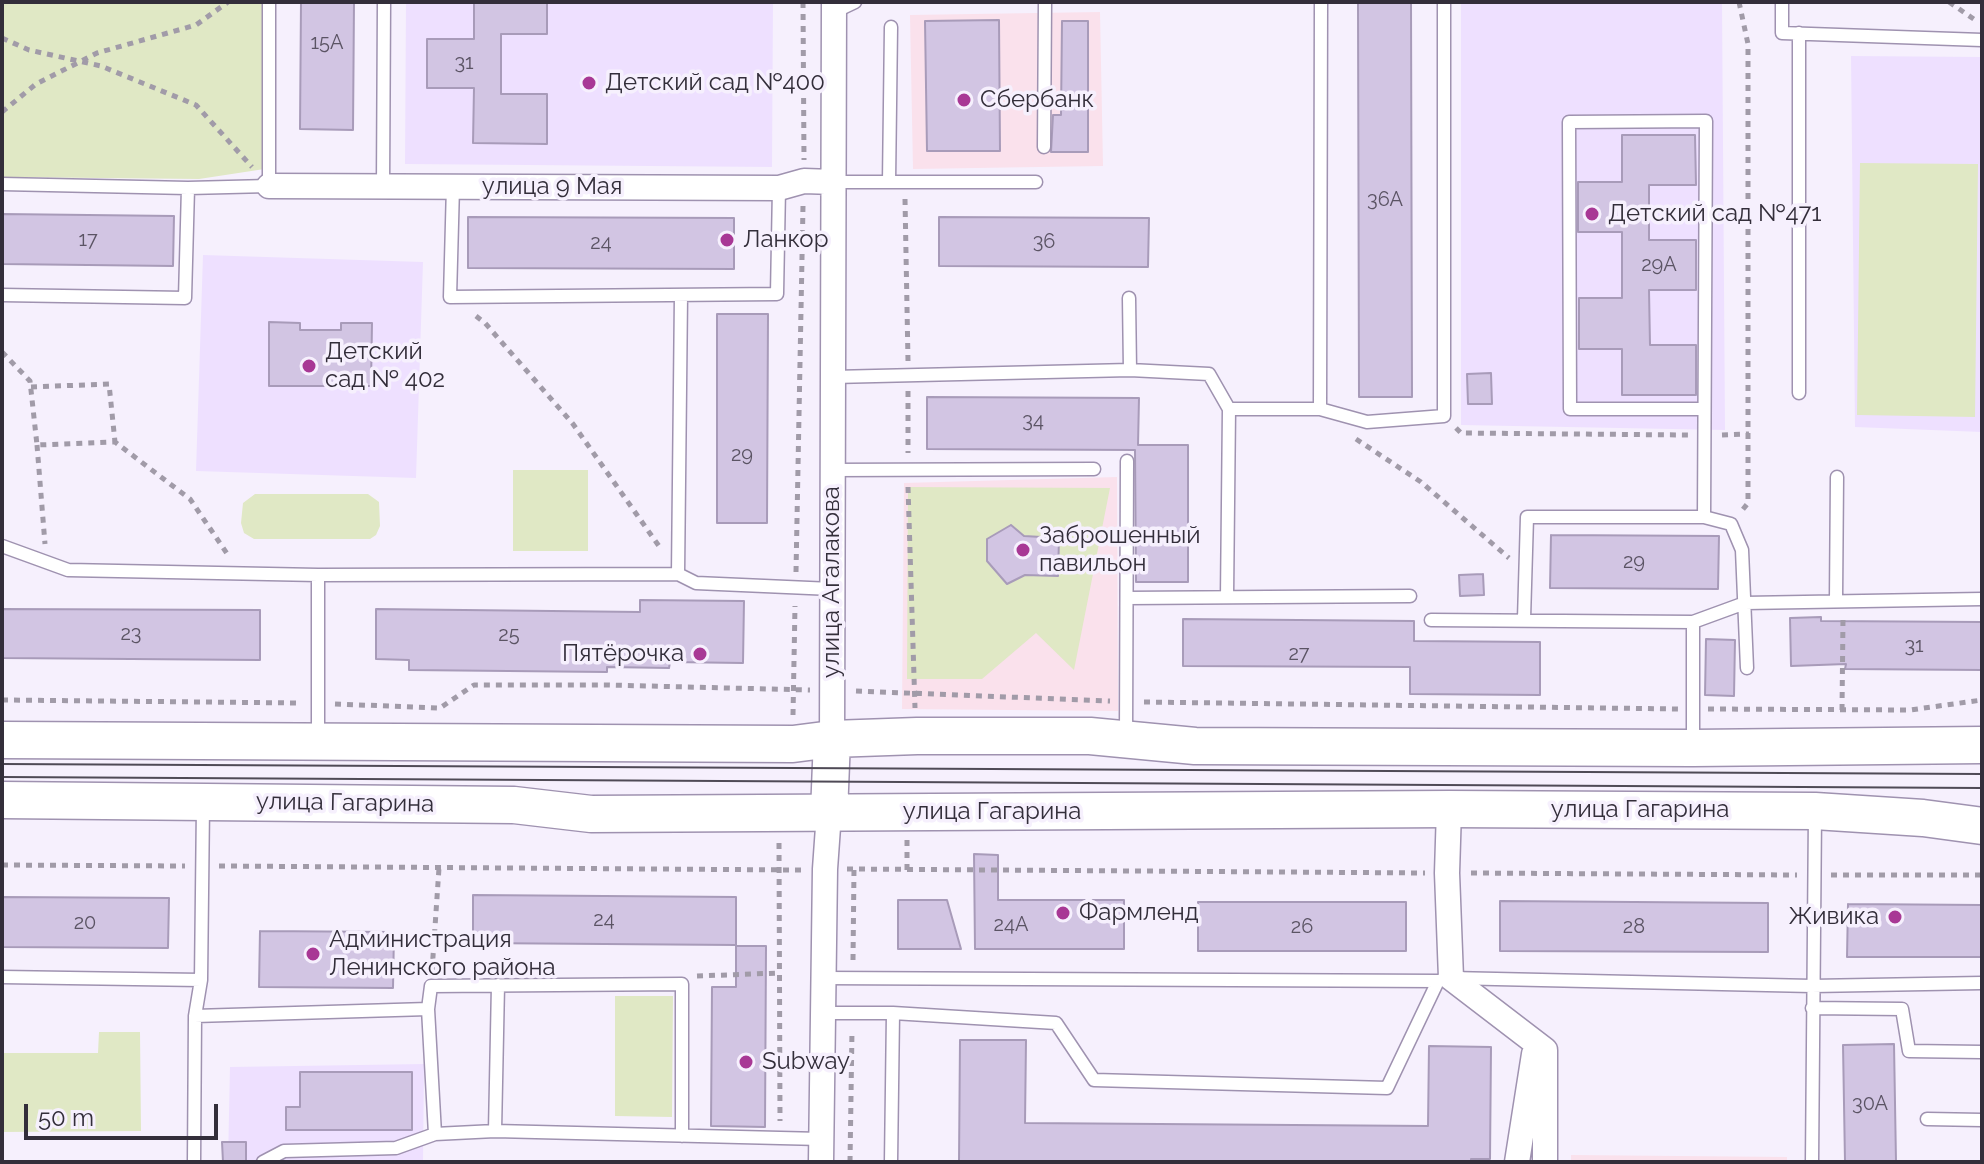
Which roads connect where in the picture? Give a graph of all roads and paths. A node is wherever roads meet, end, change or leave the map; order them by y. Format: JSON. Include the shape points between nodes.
{"nodes":[{"id":1,"x":228,"y":2,"type":"edge"},
{"id":2,"x":269,"y":2,"type":"edge"},
{"id":3,"x":384,"y":2,"type":"edge"},
{"id":4,"x":803,"y":2,"type":"edge"},
{"id":5,"x":1045,"y":2,"type":"edge"},
{"id":6,"x":1321,"y":2,"type":"edge"},
{"id":7,"x":1444,"y":2,"type":"edge"},
{"id":8,"x":1739,"y":2,"type":"edge"},
{"id":9,"x":1782,"y":2,"type":"edge"},
{"id":10,"x":1949,"y":2,"type":"edge"},
{"id":11,"x":841,"y":5,"type":"edge"},
{"id":12,"x":1982,"y":24,"type":"edge"},
{"id":13,"x":891,"y":27,"type":"dead end"},
{"id":14,"x":1799,"y":33,"type":"junction"},
{"id":15,"x":2,"y":38,"type":"edge"},
{"id":16,"x":1982,"y":40,"type":"edge"},
{"id":17,"x":83,"y":61,"type":"junction"},
{"id":18,"x":2,"y":112,"type":"edge"},
{"id":19,"x":1044,"y":147,"type":"dead end"},
{"id":20,"x":804,"y":181,"type":"junction"},
{"id":21,"x":833,"y":182,"type":"junction"},
{"id":22,"x":889,"y":182,"type":"junction"},
{"id":23,"x":905,"y":182,"type":"junction"},
{"id":24,"x":1036,"y":182,"type":"dead end"},
{"id":25,"x":2,"y":184,"type":"edge"},
{"id":26,"x":269,"y":186,"type":"junction"},
{"id":27,"x":383,"y":186,"type":"junction"},
{"id":28,"x":453,"y":186,"type":"junction"},
{"id":29,"x":188,"y":188,"type":"junction"},
{"id":30,"x":779,"y":188,"type":"junction"},
{"id":31,"x":2,"y":295,"type":"edge"},
{"id":32,"x":681,"y":295,"type":"junction"},
{"id":33,"x":450,"y":297,"type":"junction"},
{"id":34,"x":1129,"y":298,"type":"dead end"},
{"id":35,"x":2,"y":352,"type":"edge"},
{"id":36,"x":1130,"y":370,"type":"junction"},
{"id":37,"x":908,"y":376,"type":"junction"},
{"id":38,"x":833,"y":377,"type":"junction"},
{"id":39,"x":31,"y":387,"type":"junction"},
{"id":40,"x":1799,"y":393,"type":"dead end"},
{"id":41,"x":1229,"y":409,"type":"junction"},
{"id":42,"x":1704,"y":409,"type":"junction"},
{"id":43,"x":1316,"y":410,"type":"junction"},
{"id":44,"x":1444,"y":416,"type":"junction"},
{"id":45,"x":1749,"y":434,"type":"junction"},
{"id":46,"x":1704,"y":435,"type":"junction"},
{"id":47,"x":115,"y":442,"type":"junction"},
{"id":48,"x":37,"y":445,"type":"junction"},
{"id":49,"x":1127,"y":461,"type":"dead end"},
{"id":50,"x":1094,"y":469,"type":"dead end"},
{"id":51,"x":832,"y":470,"type":"junction"},
{"id":52,"x":908,"y":470,"type":"junction"},
{"id":53,"x":1837,"y":477,"type":"dead end"},
{"id":54,"x":1704,"y":517,"type":"junction"},
{"id":55,"x":1731,"y":524,"type":"junction"},
{"id":56,"x":2,"y":546,"type":"edge"},
{"id":57,"x":47,"y":562,"type":"junction"},
{"id":58,"x":1525,"y":571,"type":"junction"},
{"id":59,"x":240,"y":573,"type":"junction"},
{"id":60,"x":678,"y":574,"type":"junction"},
{"id":61,"x":318,"y":575,"type":"junction"},
{"id":62,"x":796,"y":589,"type":"junction"},
{"id":63,"x":832,"y":589,"type":"junction"},
{"id":64,"x":1410,"y":596,"type":"dead end"},
{"id":65,"x":1227,"y":597,"type":"junction"},
{"id":66,"x":1127,"y":598,"type":"junction"},
{"id":67,"x":1840,"y":599,"type":"junction"},
{"id":68,"x":1982,"y":599,"type":"edge"},
{"id":69,"x":1745,"y":603,"type":"junction"},
{"id":70,"x":1524,"y":619,"type":"junction"},
{"id":71,"x":1431,"y":620,"type":"dead end"},
{"id":72,"x":1693,"y":622,"type":"junction"},
{"id":73,"x":1747,"y":668,"type":"dead end"},
{"id":74,"x":793,"y":690,"type":"junction"},
{"id":75,"x":832,"y":691,"type":"junction"},
{"id":76,"x":914,"y":692,"type":"junction"},
{"id":77,"x":2,"y":700,"type":"edge"},
{"id":78,"x":1982,"y":700,"type":"edge"},
{"id":79,"x":1126,"y":702,"type":"junction"},
{"id":80,"x":318,"y":703,"type":"junction"},
{"id":81,"x":1694,"y":709,"type":"junction"},
{"id":82,"x":1842,"y":710,"type":"junction"},
{"id":83,"x":832,"y":739,"type":"junction"},
{"id":84,"x":1125,"y":739,"type":"junction"},
{"id":85,"x":2,"y":740,"type":"edge"},
{"id":86,"x":318,"y":743,"type":"junction"},
{"id":87,"x":793,"y":744,"type":"junction"},
{"id":88,"x":1982,"y":745,"type":"edge"},
{"id":89,"x":1693,"y":748,"type":"junction"},
{"id":90,"x":2,"y":800,"type":"edge"},
{"id":91,"x":203,"y":801,"type":"junction"},
{"id":92,"x":1449,"y":809,"type":"junction"},
{"id":93,"x":1815,"y":811,"type":"junction"},
{"id":94,"x":829,"y":813,"type":"junction"},
{"id":95,"x":779,"y":815,"type":"junction"},
{"id":96,"x":1982,"y":826,"type":"edge"},
{"id":97,"x":2,"y":865,"type":"edge"},
{"id":98,"x":202,"y":866,"type":"junction"},
{"id":99,"x":439,"y":868,"type":"junction"},
{"id":100,"x":825,"y":869,"type":"junction"},
{"id":101,"x":779,"y":870,"type":"junction"},
{"id":102,"x":1447,"y":873,"type":"junction"},
{"id":103,"x":1813,"y":875,"type":"junction"},
{"id":104,"x":1982,"y":875,"type":"edge"},
{"id":105,"x":780,"y":973,"type":"junction"},
{"id":106,"x":2,"y":977,"type":"edge"},
{"id":107,"x":823,"y":978,"type":"junction"},
{"id":108,"x":201,"y":980,"type":"junction"},
{"id":109,"x":1445,"y":980,"type":"junction"},
{"id":110,"x":1982,"y":983,"type":"edge"},
{"id":111,"x":682,"y":984,"type":"junction"},
{"id":112,"x":498,"y":985,"type":"junction"},
{"id":113,"x":431,"y":986,"type":"junction"},
{"id":114,"x":1812,"y":986,"type":"junction"},
{"id":115,"x":1812,"y":1008,"type":"junction"},
{"id":116,"x":428,"y":1009,"type":"junction"},
{"id":117,"x":822,"y":1013,"type":"junction"},
{"id":118,"x":893,"y":1013,"type":"junction"},
{"id":119,"x":195,"y":1016,"type":"junction"},
{"id":120,"x":1535,"y":1041,"type":"junction"},
{"id":121,"x":1982,"y":1052,"type":"edge"},
{"id":122,"x":1927,"y":1119,"type":"dead end"},
{"id":123,"x":1982,"y":1120,"type":"edge"},
{"id":124,"x":495,"y":1131,"type":"junction"},
{"id":125,"x":435,"y":1134,"type":"junction"},
{"id":126,"x":682,"y":1136,"type":"junction"},
{"id":127,"x":780,"y":1138,"type":"junction"},
{"id":128,"x":821,"y":1151,"type":"edge"},
{"id":129,"x":194,"y":1162,"type":"edge"},
{"id":130,"x":263,"y":1162,"type":"edge"},
{"id":131,"x":891,"y":1162,"type":"edge"},
{"id":132,"x":1517,"y":1162,"type":"edge"},
{"id":133,"x":1545,"y":1162,"type":"edge"},
{"id":134,"x":1812,"y":1162,"type":"edge"}],
"edges":[{"from":1,"to":17,"type":"path","via":[[196,25]]},
{"from":2,"to":26,"type":"lane"},
{"from":3,"to":27,"type":"lane"},
{"from":4,"to":20,"type":"path"},
{"from":5,"to":19,"type":"lane"},
{"from":6,"to":43,"type":"lane"},
{"from":7,"to":44,"type":"lane"},
{"from":8,"to":45,"type":"path","via":[[1748,44]]},
{"from":9,"to":14,"type":"lane","via":[[1782,33]]},
{"from":10,"to":12,"type":"path"},
{"from":11,"to":21,"type":"street","name":"улица Агалакова"},
{"from":13,"to":22,"type":"lane"},
{"from":14,"to":16,"type":"lane"},
{"from":14,"to":40,"type":"lane"},
{"from":15,"to":17,"type":"path","via":[[29,50]]},
{"from":17,"to":18,"type":"path","via":[[36,84]]},
{"from":17,"to":26,"type":"path","via":[[196,105]]},
{"from":20,"to":21,"type":"street","name":"улица 9 Мая"},
{"from":20,"to":30,"type":"street","name":"улица 9 Мая"},
{"from":20,"to":62,"type":"path"},
{"from":21,"to":22,"type":"lane"},
{"from":21,"to":38,"type":"street","name":"улица Агалакова"},
{"from":22,"to":23,"type":"lane"},
{"from":23,"to":24,"type":"lane"},
{"from":23,"to":37,"type":"path"},
{"from":25,"to":29,"type":"lane"},
{"from":26,"to":27,"type":"street","name":"улица 9 Мая"},
{"from":26,"to":29,"type":"lane"},
{"from":27,"to":28,"type":"street","name":"улица 9 Мая"},
{"from":28,"to":30,"type":"street","name":"улица 9 Мая"},
{"from":28,"to":33,"type":"lane"},
{"from":29,"to":31,"type":"lane","via":[[185,298]]},
{"from":30,"to":32,"type":"lane","via":[[777,294]]},
{"from":32,"to":33,"type":"lane"},
{"from":32,"to":60,"type":"lane"},
{"from":33,"to":60,"type":"path","via":[[485,323],[573,424]]},
{"from":34,"to":36,"type":"lane"},
{"from":35,"to":39,"type":"path"},
{"from":36,"to":37,"type":"lane"},
{"from":36,"to":41,"type":"lane","via":[[1209,374]]},
{"from":37,"to":38,"type":"lane"},
{"from":37,"to":52,"type":"path"},
{"from":38,"to":51,"type":"street","name":"улица Агалакова"},
{"from":39,"to":47,"type":"path","via":[[109,384]]},
{"from":39,"to":48,"type":"path"},
{"from":41,"to":43,"type":"lane"},
{"from":41,"to":65,"type":"lane"},
{"from":42,"to":42,"type":"lane","via":[[1706,121],[1569,122],[1570,409]]},
{"from":42,"to":46,"type":"lane"},
{"from":43,"to":44,"type":"lane","via":[[1367,422]]},
{"from":43,"to":58,"type":"path","via":[[1421,482]]},
{"from":44,"to":46,"type":"path","via":[[1461,433]]},
{"from":45,"to":46,"type":"path"},
{"from":45,"to":55,"type":"path","via":[[1748,503]]},
{"from":46,"to":54,"type":"lane"},
{"from":47,"to":48,"type":"path"},
{"from":47,"to":59,"type":"path","via":[[190,499]]},
{"from":48,"to":57,"type":"path"},
{"from":49,"to":66,"type":"lane"},
{"from":50,"to":52,"type":"lane"},
{"from":51,"to":52,"type":"lane"},
{"from":51,"to":63,"type":"street","name":"улица Агалакова"},
{"from":52,"to":76,"type":"path"},
{"from":53,"to":67,"type":"lane"},
{"from":54,"to":55,"type":"lane"},
{"from":54,"to":58,"type":"lane","via":[[1527,517]]},
{"from":55,"to":69,"type":"lane","via":[[1742,550]]},
{"from":56,"to":57,"type":"lane"},
{"from":57,"to":59,"type":"lane","via":[[68,570]]},
{"from":58,"to":70,"type":"lane"},
{"from":59,"to":61,"type":"lane"},
{"from":60,"to":61,"type":"lane"},
{"from":60,"to":62,"type":"lane","via":[[696,583]]},
{"from":61,"to":80,"type":"lane"},
{"from":62,"to":63,"type":"lane"},
{"from":62,"to":74,"type":"path"},
{"from":63,"to":75,"type":"street","name":"улица Агалакова"},
{"from":64,"to":65,"type":"lane"},
{"from":65,"to":66,"type":"lane"},
{"from":66,"to":79,"type":"lane"},
{"from":67,"to":68,"type":"lane"},
{"from":67,"to":69,"type":"lane"},
{"from":67,"to":82,"type":"path"},
{"from":69,"to":72,"type":"lane"},
{"from":69,"to":73,"type":"lane"},
{"from":70,"to":71,"type":"lane"},
{"from":70,"to":72,"type":"lane"},
{"from":72,"to":81,"type":"lane"},
{"from":74,"to":75,"type":"path"},
{"from":74,"to":80,"type":"path","via":[[474,685],[440,708]]},
{"from":74,"to":87,"type":"path"},
{"from":75,"to":76,"type":"path"},
{"from":75,"to":83,"type":"street","name":"улица Агалакова"},
{"from":76,"to":79,"type":"path"},
{"from":77,"to":80,"type":"path"},
{"from":78,"to":82,"type":"path","via":[[1910,710]]},
{"from":79,"to":81,"type":"path"},
{"from":79,"to":84,"type":"lane"},
{"from":80,"to":86,"type":"lane"},
{"from":81,"to":82,"type":"path"},
{"from":81,"to":89,"type":"lane"},
{"from":83,"to":84,"type":"main road"},
{"from":83,"to":87,"type":"main road"},
{"from":83,"to":94,"type":"main road","name":"улица Агалакова"},
{"from":84,"to":89,"type":"main road","via":[[1195,746]]},
{"from":85,"to":86,"type":"main road"},
{"from":86,"to":87,"type":"main road"},
{"from":88,"to":89,"type":"main road"},
{"from":90,"to":91,"type":"main road","name":"улица Гагарина"},
{"from":91,"to":95,"type":"main road","name":"улица Гагарина"},
{"from":91,"to":98,"type":"lane"},
{"from":92,"to":93,"type":"main road","name":"улица Гагарина"},
{"from":92,"to":94,"type":"main road","name":"улица Гагарина"},
{"from":92,"to":102,"type":"street"},
{"from":93,"to":96,"type":"main road","name":"улица Гагарина"},
{"from":93,"to":103,"type":"lane"},
{"from":94,"to":95,"type":"main road","name":"улица Гагарина"},
{"from":94,"to":100,"type":"street","name":"улица Агалакова"},
{"from":95,"to":101,"type":"path"},
{"from":97,"to":98,"type":"path"},
{"from":98,"to":99,"type":"path"},
{"from":98,"to":108,"type":"lane"},
{"from":99,"to":101,"type":"path"},
{"from":99,"to":113,"type":"path"},
{"from":100,"to":101,"type":"path"},
{"from":100,"to":102,"type":"path"},
{"from":100,"to":107,"type":"street","name":"улица Агалакова"},
{"from":101,"to":105,"type":"path"},
{"from":102,"to":103,"type":"path"},
{"from":102,"to":109,"type":"street"},
{"from":103,"to":104,"type":"path"},
{"from":103,"to":114,"type":"lane"},
{"from":105,"to":111,"type":"path","via":[[699,975]]},
{"from":105,"to":127,"type":"path"},
{"from":106,"to":108,"type":"lane"},
{"from":107,"to":109,"type":"lane"},
{"from":107,"to":117,"type":"street","name":"улица Агалакова"},
{"from":108,"to":119,"type":"lane"},
{"from":109,"to":114,"type":"lane"},
{"from":109,"to":118,"type":"lane","via":[[1387,1088],[1094,1080],[1056,1023]]},
{"from":109,"to":120,"type":"street"},
{"from":110,"to":114,"type":"lane"},
{"from":111,"to":112,"type":"lane"},
{"from":111,"to":126,"type":"lane"},
{"from":112,"to":113,"type":"lane"},
{"from":112,"to":124,"type":"lane"},
{"from":113,"to":116,"type":"lane"},
{"from":114,"to":115,"type":"lane"},
{"from":115,"to":121,"type":"lane","via":[[1902,1009],[1909,1051]]},
{"from":115,"to":134,"type":"lane"},
{"from":116,"to":119,"type":"lane"},
{"from":116,"to":125,"type":"lane"},
{"from":117,"to":118,"type":"lane"},
{"from":117,"to":128,"type":"street","name":"улица Агалакова"},
{"from":118,"to":131,"type":"lane"},
{"from":119,"to":129,"type":"lane"},
{"from":120,"to":132,"type":"street"},
{"from":120,"to":133,"type":"street","via":[[1545,1050]]},
{"from":122,"to":123,"type":"lane"},
{"from":124,"to":125,"type":"lane"},
{"from":124,"to":126,"type":"lane"},
{"from":125,"to":130,"type":"lane","via":[[396,1148],[284,1151]]},
{"from":126,"to":127,"type":"lane"},
{"from":127,"to":128,"type":"lane"}]}
